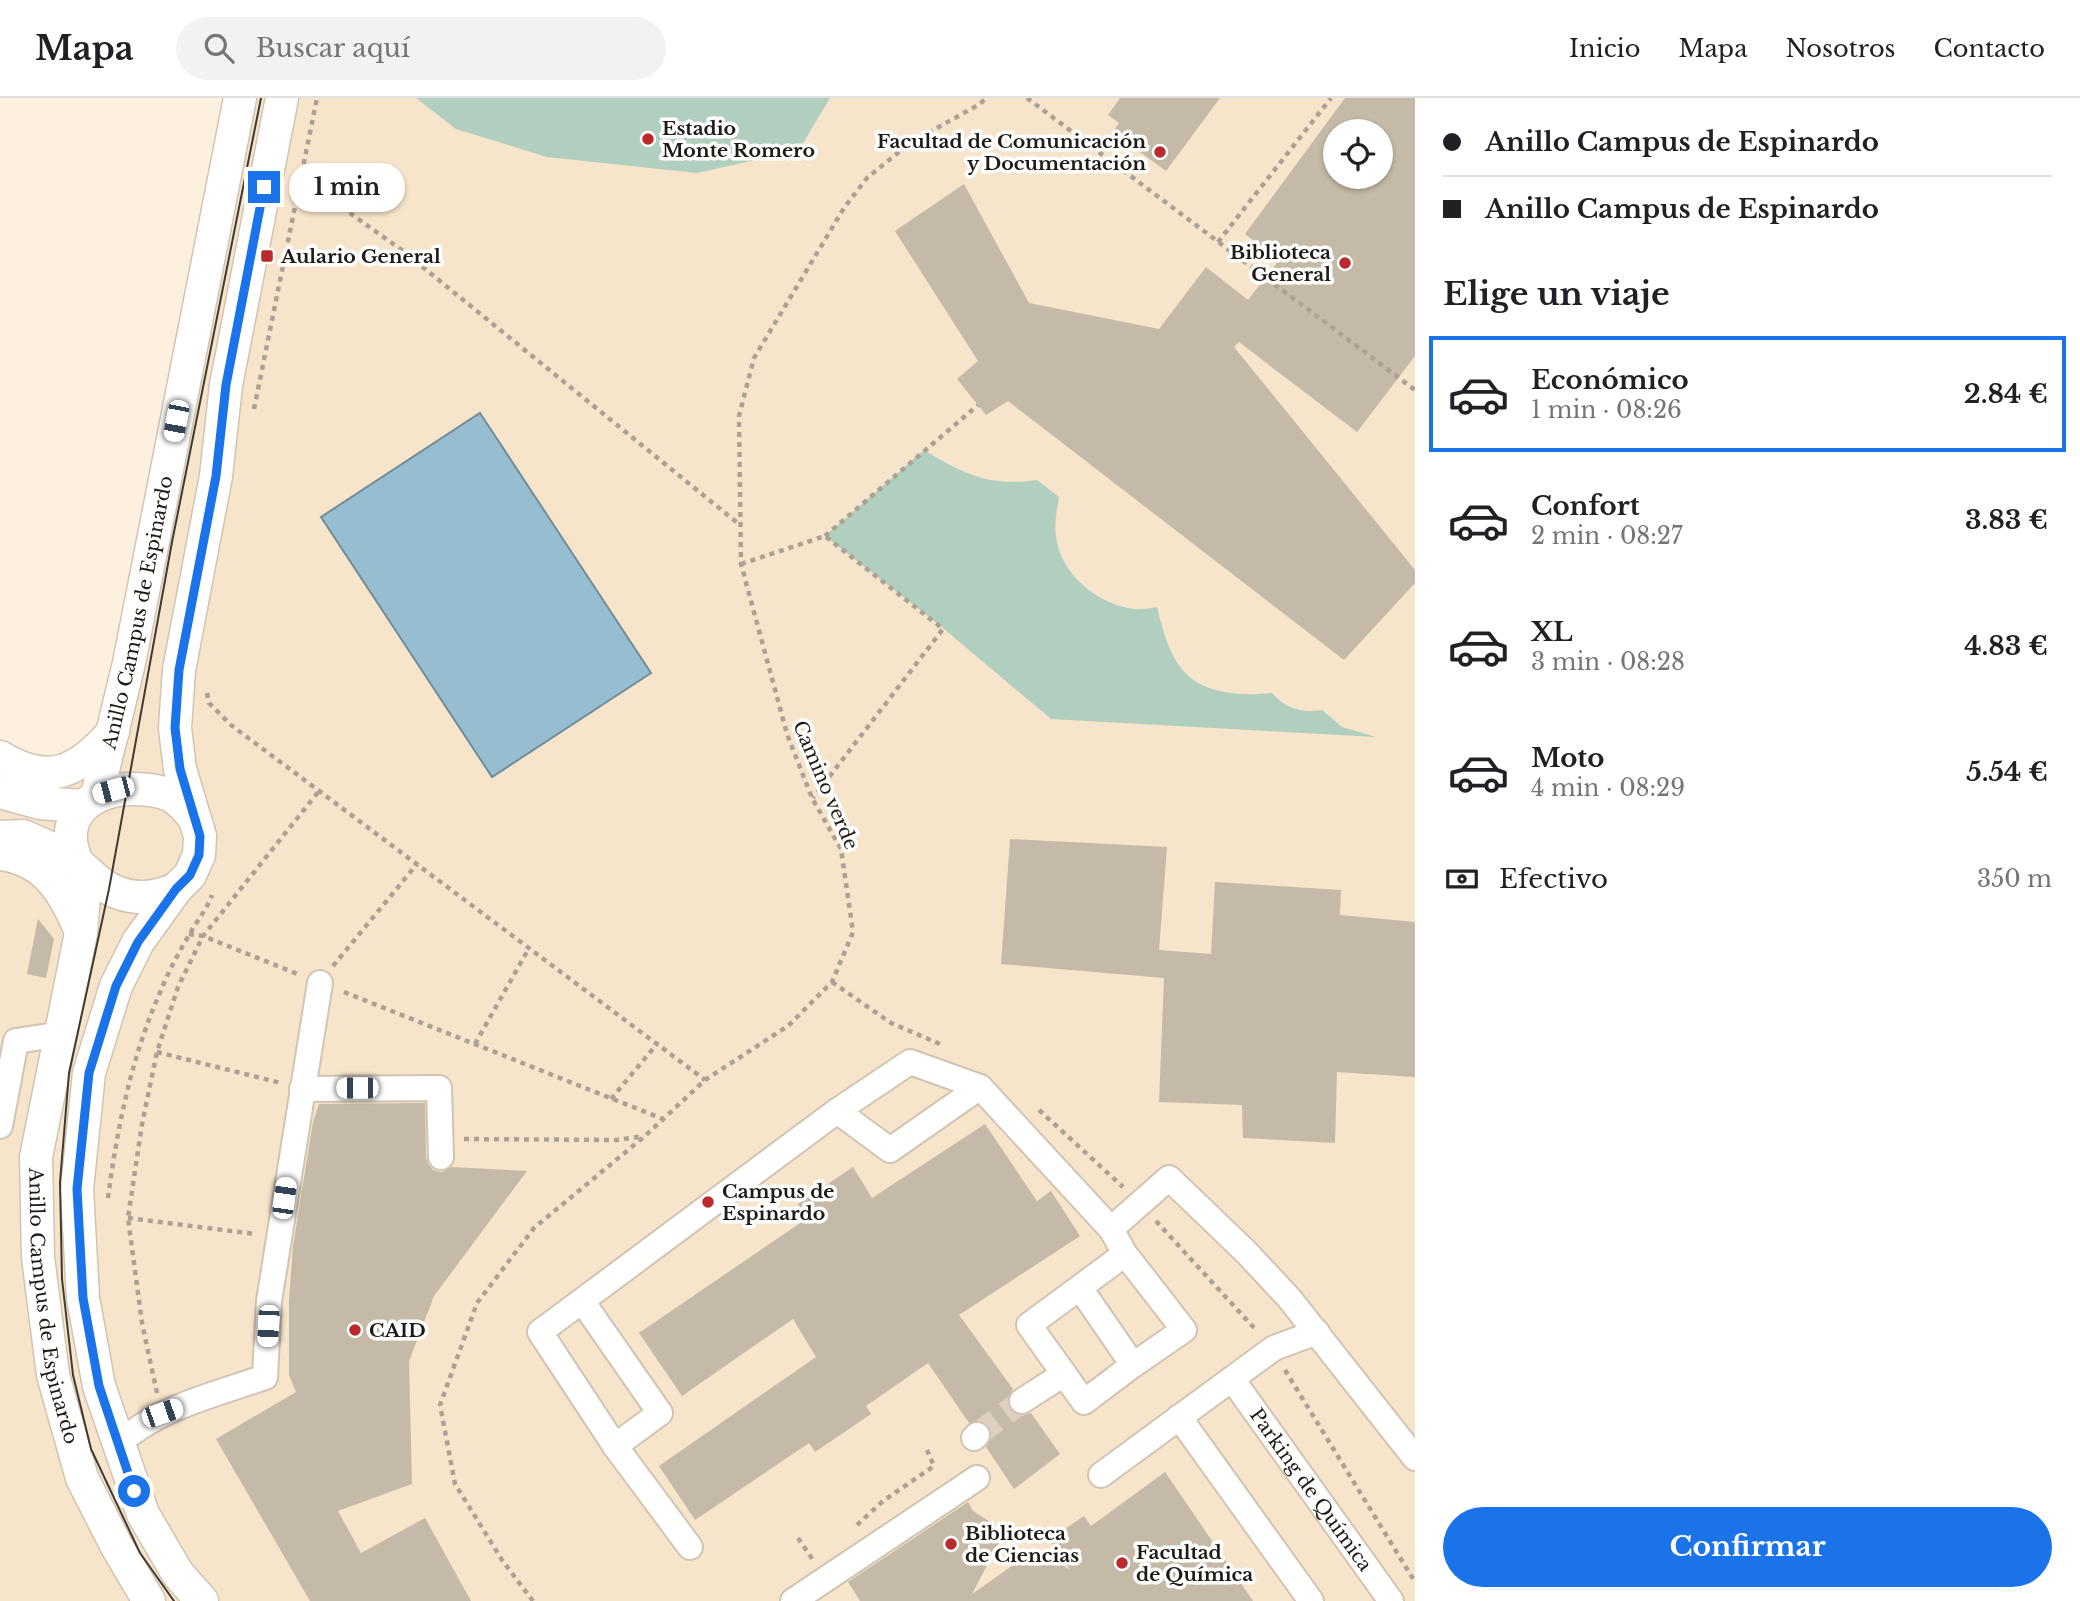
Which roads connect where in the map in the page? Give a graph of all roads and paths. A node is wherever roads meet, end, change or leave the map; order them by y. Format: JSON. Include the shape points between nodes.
{"nodes":[{"id":1,"x":240,"y":98,"type":"edge"},
{"id":2,"x":282,"y":98,"type":"edge"},
{"id":3,"x":986,"y":98,"type":"edge"},
{"id":4,"x":1027,"y":98,"type":"edge"},
{"id":5,"x":1331,"y":98,"type":"edge"},
{"id":6,"x":301,"y":178,"type":"dead end"},
{"id":7,"x":1218,"y":242,"type":"junction"},
{"id":8,"x":1415,"y":390,"type":"edge"},
{"id":9,"x":978,"y":405,"type":"dead end"},
{"id":10,"x":740,"y":525,"type":"junction"},
{"id":11,"x":825,"y":536,"type":"junction"},
{"id":12,"x":741,"y":564,"type":"junction"},
{"id":13,"x":179,"y":670,"type":"junction"},
{"id":14,"x":114,"y":731,"type":"junction"},
{"id":15,"x":0,"y":757,"type":"edge"},
{"id":16,"x":319,"y":791,"type":"junction"},
{"id":17,"x":0,"y":792,"type":"edge"},
{"id":18,"x":812,"y":798,"type":"junction"},
{"id":19,"x":90,"y":800,"type":"junction"},
{"id":20,"x":194,"y":818,"type":"junction"},
{"id":21,"x":0,"y":837,"type":"edge"},
{"id":22,"x":0,"y":854,"type":"edge"},
{"id":23,"x":417,"y":864,"type":"junction"},
{"id":24,"x":80,"y":865,"type":"junction"},
{"id":25,"x":176,"y":889,"type":"junction"},
{"id":26,"x":81,"y":933,"type":"junction"},
{"id":27,"x":189,"y":934,"type":"dead end"},
{"id":28,"x":203,"y":936,"type":"junction"},
{"id":29,"x":529,"y":948,"type":"junction"},
{"id":30,"x":320,"y":983,"type":"junction"},
{"id":31,"x":62,"y":1034,"type":"junction"},
{"id":32,"x":475,"y":1044,"type":"junction"},
{"id":33,"x":657,"y":1044,"type":"junction"},
{"id":34,"x":157,"y":1052,"type":"junction"},
{"id":35,"x":705,"y":1080,"type":"junction"},
{"id":36,"x":980,"y":1087,"type":"junction"},
{"id":37,"x":302,"y":1089,"type":"junction"},
{"id":38,"x":611,"y":1099,"type":"junction"},
{"id":39,"x":837,"y":1111,"type":"junction"},
{"id":40,"x":663,"y":1119,"type":"junction"},
{"id":41,"x":0,"y":1126,"type":"edge"},
{"id":42,"x":645,"y":1136,"type":"junction"},
{"id":43,"x":441,"y":1148,"type":"joint"},
{"id":44,"x":128,"y":1218,"type":"junction"},
{"id":45,"x":1111,"y":1229,"type":"junction"},
{"id":46,"x":278,"y":1237,"type":"junction"},
{"id":47,"x":1125,"y":1254,"type":"junction"},
{"id":48,"x":1080,"y":1288,"type":"junction"},
{"id":49,"x":582,"y":1301,"type":"junction"},
{"id":50,"x":1317,"y":1332,"type":"junction"},
{"id":51,"x":1133,"y":1365,"type":"junction"},
{"id":52,"x":1064,"y":1374,"type":"junction"},
{"id":53,"x":1232,"y":1379,"type":"junction"},
{"id":54,"x":1022,"y":1401,"type":"tunnel mouth"},
{"id":55,"x":162,"y":1413,"type":"junction"},
{"id":56,"x":1179,"y":1418,"type":"junction"},
{"id":57,"x":118,"y":1444,"type":"junction"},
{"id":58,"x":615,"y":1446,"type":"junction"},
{"id":59,"x":927,"y":1450,"type":"dead end"},
{"id":60,"x":1415,"y":1458,"type":"edge"},
{"id":61,"x":1101,"y":1475,"type":"dead end"},
{"id":62,"x":976,"y":1478,"type":"dead end"},
{"id":63,"x":690,"y":1547,"type":"dead end"},
{"id":64,"x":860,"y":1555,"type":"junction"},
{"id":65,"x":149,"y":1601,"type":"edge"},
{"id":66,"x":202,"y":1601,"type":"edge"},
{"id":67,"x":533,"y":1601,"type":"edge"},
{"id":68,"x":793,"y":1601,"type":"edge"},
{"id":69,"x":1311,"y":1601,"type":"edge"},
{"id":70,"x":1391,"y":1601,"type":"edge"}],
"edges":[{"from":1,"to":14,"type":"main road","name":"Anillo Campus de Espinardo"},
{"from":2,"to":13,"type":"main road","name":"Anillo Campus de Espinardo","via":[[226,385],[216,476]]},
{"from":3,"to":10,"type":"path","name":"Camino verde","via":[[910,143],[867,178],[844,208],[754,358],[739,416]]},
{"from":4,"to":7,"type":"path"},
{"from":5,"to":7,"type":"path"},
{"from":6,"to":10,"type":"path","via":[[403,251]]},
{"from":7,"to":8,"type":"path"},
{"from":9,"to":11,"type":"path"},
{"from":10,"to":12,"type":"path","name":"Camino verde"},
{"from":11,"to":12,"type":"path"},
{"from":11,"to":18,"type":"path","via":[[943,628]]},
{"from":12,"to":18,"type":"path","name":"Camino verde","via":[[787,734]]},
{"from":13,"to":16,"type":"path","via":[[203,674],[209,703]]},
{"from":13,"to":20,"type":"main road","name":"Anillo Campus de Espinardo","via":[[175,728],[180,769]]},
{"from":14,"to":15,"type":"main road","via":[[79,766],[58,773],[38,773]]},
{"from":14,"to":19,"type":"main road","name":"Anillo Campus de Espinardo"},
{"from":16,"to":23,"type":"path"},
{"from":16,"to":28,"type":"path"},
{"from":17,"to":19,"type":"main road","via":[[40,803]]},
{"from":18,"to":35,"type":"path","name":"Camino verde","via":[[841,849],[853,932],[832,982],[788,1026]]},
{"from":19,"to":20,"type":"main road","via":[[120,790],[157,790],[183,803]]},
{"from":19,"to":24,"type":"main road","name":"Anillo Campus de Espinardo","via":[[70,829]]},
{"from":20,"to":25,"type":"main road","name":"Anillo Campus de Espinardo","via":[[200,836],[199,855],[190,875]]},
{"from":21,"to":24,"type":"main road","via":[[23,836]]},
{"from":22,"to":26,"type":"main road","via":[[41,868],[68,901]]},
{"from":23,"to":29,"type":"path"},
{"from":23,"to":30,"type":"path"},
{"from":24,"to":25,"type":"main road","via":[[109,889],[129,896],[159,897]]},
{"from":24,"to":26,"type":"main road","name":"Anillo Campus de Espinardo"},
{"from":25,"to":57,"type":"main road","name":"Anillo Campus de Espinardo","via":[[138,942],[116,986],[89,1073],[77,1189],[83,1298],[99,1386]]},
{"from":26,"to":31,"type":"main road","name":"Anillo Campus de Espinardo"},
{"from":27,"to":28,"type":"path"},
{"from":28,"to":30,"type":"path"},
{"from":28,"to":34,"type":"path","via":[[178,987]]},
{"from":29,"to":32,"type":"path"},
{"from":29,"to":33,"type":"path"},
{"from":30,"to":32,"type":"path"},
{"from":30,"to":37,"type":"street"},
{"from":31,"to":41,"type":"street","via":[[16,1041]]},
{"from":31,"to":65,"type":"main road","name":"Anillo Campus de Espinardo","via":[[36,1157],[38,1257],[53,1375],[82,1478]]},
{"from":32,"to":38,"type":"path"},
{"from":33,"to":35,"type":"path"},
{"from":33,"to":38,"type":"path"},
{"from":34,"to":37,"type":"path"},
{"from":34,"to":44,"type":"path"},
{"from":35,"to":40,"type":"path","name":"Camino verde"},
{"from":36,"to":39,"type":"street","via":[[910,1062]]},
{"from":36,"to":39,"type":"street","via":[[890,1150]]},
{"from":36,"to":45,"type":"street"},
{"from":37,"to":43,"type":"street","via":[[439,1088]]},
{"from":37,"to":46,"type":"street"},
{"from":38,"to":40,"type":"path"},
{"from":39,"to":49,"type":"street"},
{"from":40,"to":42,"type":"path","name":"Camino verde"},
{"from":42,"to":43,"type":"path"},
{"from":42,"to":67,"type":"path","name":"Camino verde","via":[[534,1228],[477,1303],[440,1405],[455,1484]]},
{"from":44,"to":46,"type":"path"},
{"from":44,"to":55,"type":"path","via":[[142,1323]]},
{"from":45,"to":47,"type":"street"},
{"from":45,"to":50,"type":"street","via":[[1169,1178],[1246,1252]]},
{"from":46,"to":55,"type":"street","via":[[265,1377]]},
{"from":47,"to":48,"type":"street"},
{"from":47,"to":51,"type":"street","via":[[1184,1330]]},
{"from":48,"to":51,"type":"street"},
{"from":48,"to":52,"type":"street","via":[[1029,1325]]},
{"from":49,"to":58,"type":"street","via":[[540,1332]]},
{"from":49,"to":58,"type":"street","via":[[660,1413]]},
{"from":50,"to":53,"type":"street","via":[[1274,1348]]},
{"from":50,"to":60,"type":"street"},
{"from":51,"to":52,"type":"street","via":[[1084,1402]]},
{"from":52,"to":54,"type":"street"},
{"from":53,"to":56,"type":"street"},
{"from":53,"to":70,"type":"street","name":"Parking de Química"},
{"from":55,"to":57,"type":"street"},
{"from":56,"to":61,"type":"street"},
{"from":56,"to":69,"type":"street"},
{"from":57,"to":66,"type":"main road","name":"Anillo Campus de Espinardo","via":[[143,1514],[178,1574]]},
{"from":58,"to":63,"type":"street"},
{"from":59,"to":64,"type":"path","via":[[934,1466],[855,1527]]},
{"from":62,"to":64,"type":"street"},
{"from":64,"to":68,"type":"street"}]}
